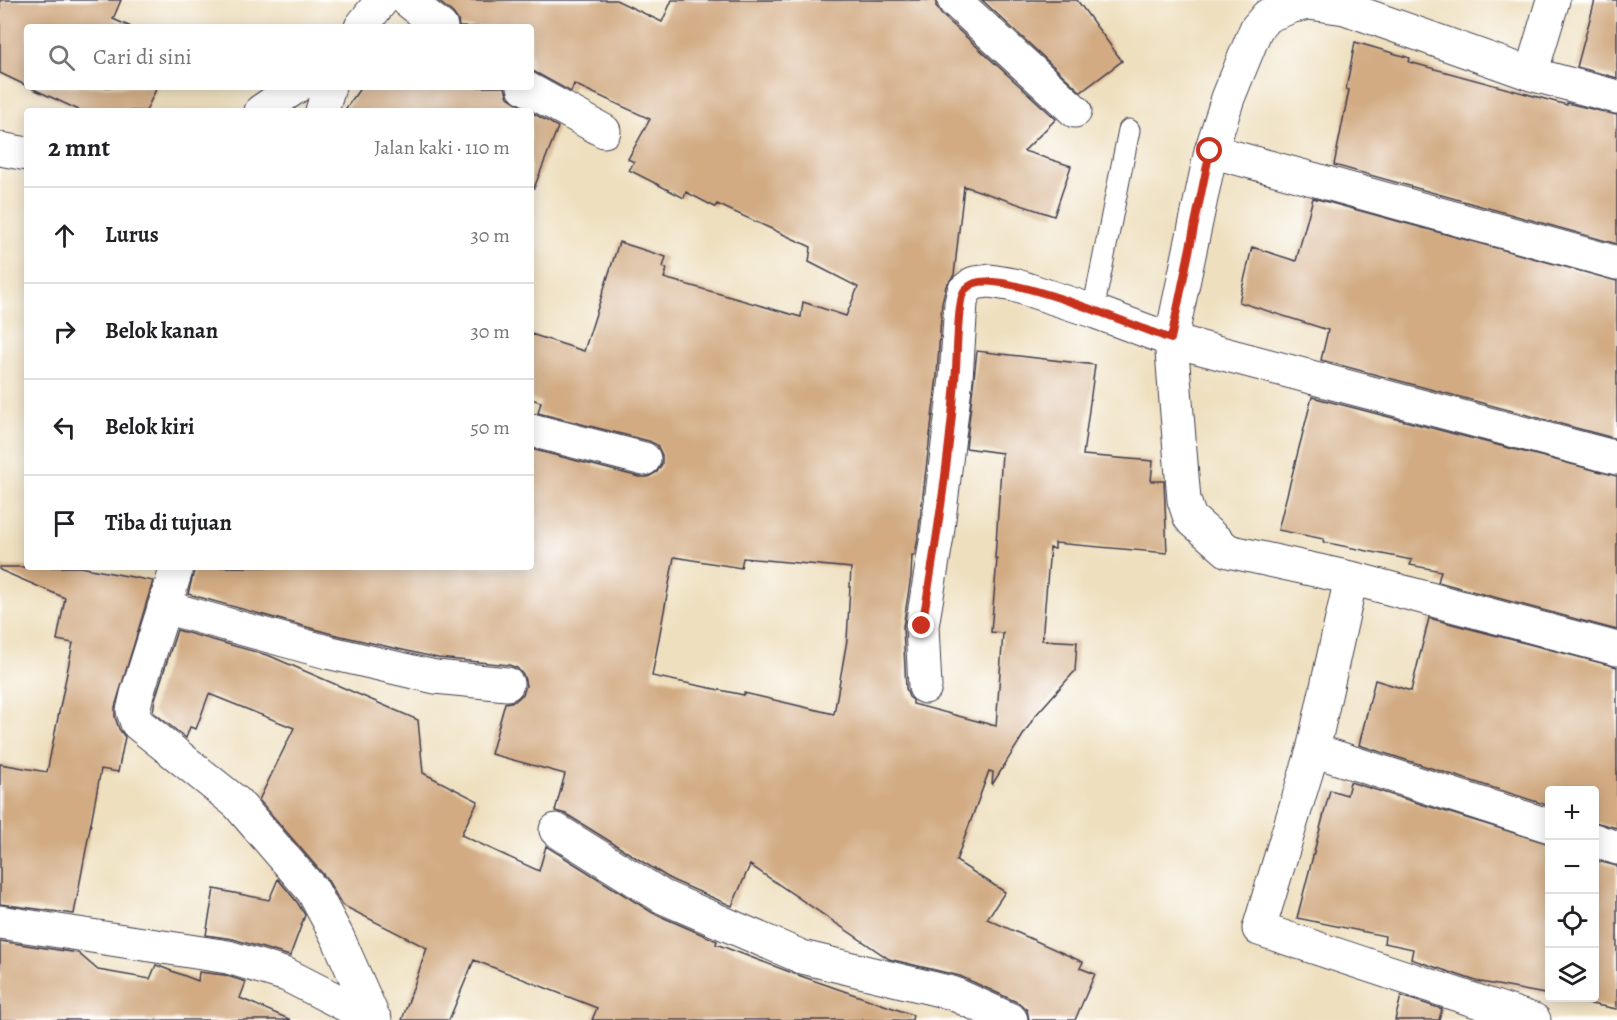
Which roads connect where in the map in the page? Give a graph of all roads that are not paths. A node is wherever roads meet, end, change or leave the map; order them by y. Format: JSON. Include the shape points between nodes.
{"nodes":[{"id":1,"x":382,"y":0,"type":"edge"},
{"id":2,"x":407,"y":0,"type":"edge"},
{"id":3,"x":954,"y":0,"type":"edge"},
{"id":4,"x":1553,"y":0,"type":"edge"},
{"id":5,"x":364,"y":24,"type":"edge"},
{"id":6,"x":437,"y":24,"type":"edge"},
{"id":7,"x":1531,"y":74,"type":"junction"},
{"id":8,"x":292,"y":90,"type":"edge"},
{"id":9,"x":328,"y":90,"type":"edge"},
{"id":10,"x":529,"y":90,"type":"edge"},
{"id":11,"x":1617,"y":97,"type":"edge"},
{"id":12,"x":265,"y":108,"type":"edge"},
{"id":13,"x":323,"y":108,"type":"edge"},
{"id":14,"x":1076,"y":111,"type":"dead end"},
{"id":15,"x":1129,"y":130,"type":"dead end"},
{"id":16,"x":604,"y":131,"type":"dead end"},
{"id":17,"x":0,"y":149,"type":"edge"},
{"id":18,"x":1210,"y":151,"type":"junction"},
{"id":19,"x":24,"y":153,"type":"edge"},
{"id":20,"x":1617,"y":263,"type":"edge"},
{"id":21,"x":1093,"y":310,"type":"junction"},
{"id":22,"x":1171,"y":339,"type":"junction"},
{"id":23,"x":534,"y":431,"type":"edge"},
{"id":24,"x":1617,"y":458,"type":"edge"},
{"id":25,"x":644,"y":459,"type":"dead end"},
{"id":26,"x":176,"y":570,"type":"edge"},
{"id":27,"x":1351,"y":578,"type":"junction"},
{"id":28,"x":165,"y":607,"type":"junction"},
{"id":29,"x":1617,"y":649,"type":"edge"},
{"id":30,"x":507,"y":684,"type":"dead end"},
{"id":31,"x":925,"y":687,"type":"dead end"},
{"id":32,"x":1313,"y":750,"type":"junction"},
{"id":33,"x":1545,"y":824,"type":"edge"},
{"id":34,"x":556,"y":830,"type":"dead end"},
{"id":35,"x":1599,"y":842,"type":"edge"},
{"id":36,"x":1617,"y":848,"type":"edge"},
{"id":37,"x":0,"y":922,"type":"edge"},
{"id":38,"x":375,"y":1020,"type":"edge"},
{"id":39,"x":1011,"y":1020,"type":"edge"},
{"id":40,"x":1534,"y":1020,"type":"edge"}],
"edges":[{"from":1,"to":5,"type":"street"},
{"from":2,"to":6,"type":"street"},
{"from":3,"to":14,"type":"street"},
{"from":4,"to":7,"type":"street"},
{"from":7,"to":11,"type":"street"},
{"from":7,"to":18,"type":"street","via":[[1345,8],[1309,3],[1293,6],[1267,16],[1256,29]]},
{"from":8,"to":12,"type":"street"},
{"from":9,"to":13,"type":"street"},
{"from":10,"to":16,"type":"street"},
{"from":15,"to":21,"type":"lane"},
{"from":17,"to":19,"type":"street"},
{"from":18,"to":20,"type":"street"},
{"from":18,"to":22,"type":"street"},
{"from":21,"to":22,"type":"street"},
{"from":21,"to":31,"type":"street","via":[[990,281],[974,283],[964,291],[937,536],[922,626]]},
{"from":22,"to":24,"type":"street"},
{"from":22,"to":27,"type":"street","via":[[1184,500],[1190,518],[1228,551]]},
{"from":23,"to":25,"type":"street"},
{"from":26,"to":28,"type":"street"},
{"from":27,"to":29,"type":"street"},
{"from":27,"to":32,"type":"street"},
{"from":28,"to":30,"type":"street","via":[[435,677]]},
{"from":28,"to":38,"type":"street","via":[[137,694],[133,711],[137,723],[237,802],[313,891]]},
{"from":32,"to":33,"type":"street"},
{"from":32,"to":40,"type":"street","via":[[1259,929]]},
{"from":34,"to":39,"type":"street","via":[[663,897],[802,957],[952,993]]},
{"from":35,"to":36,"type":"street"},
{"from":37,"to":38,"type":"street","via":[[228,957],[287,975]]}]}
